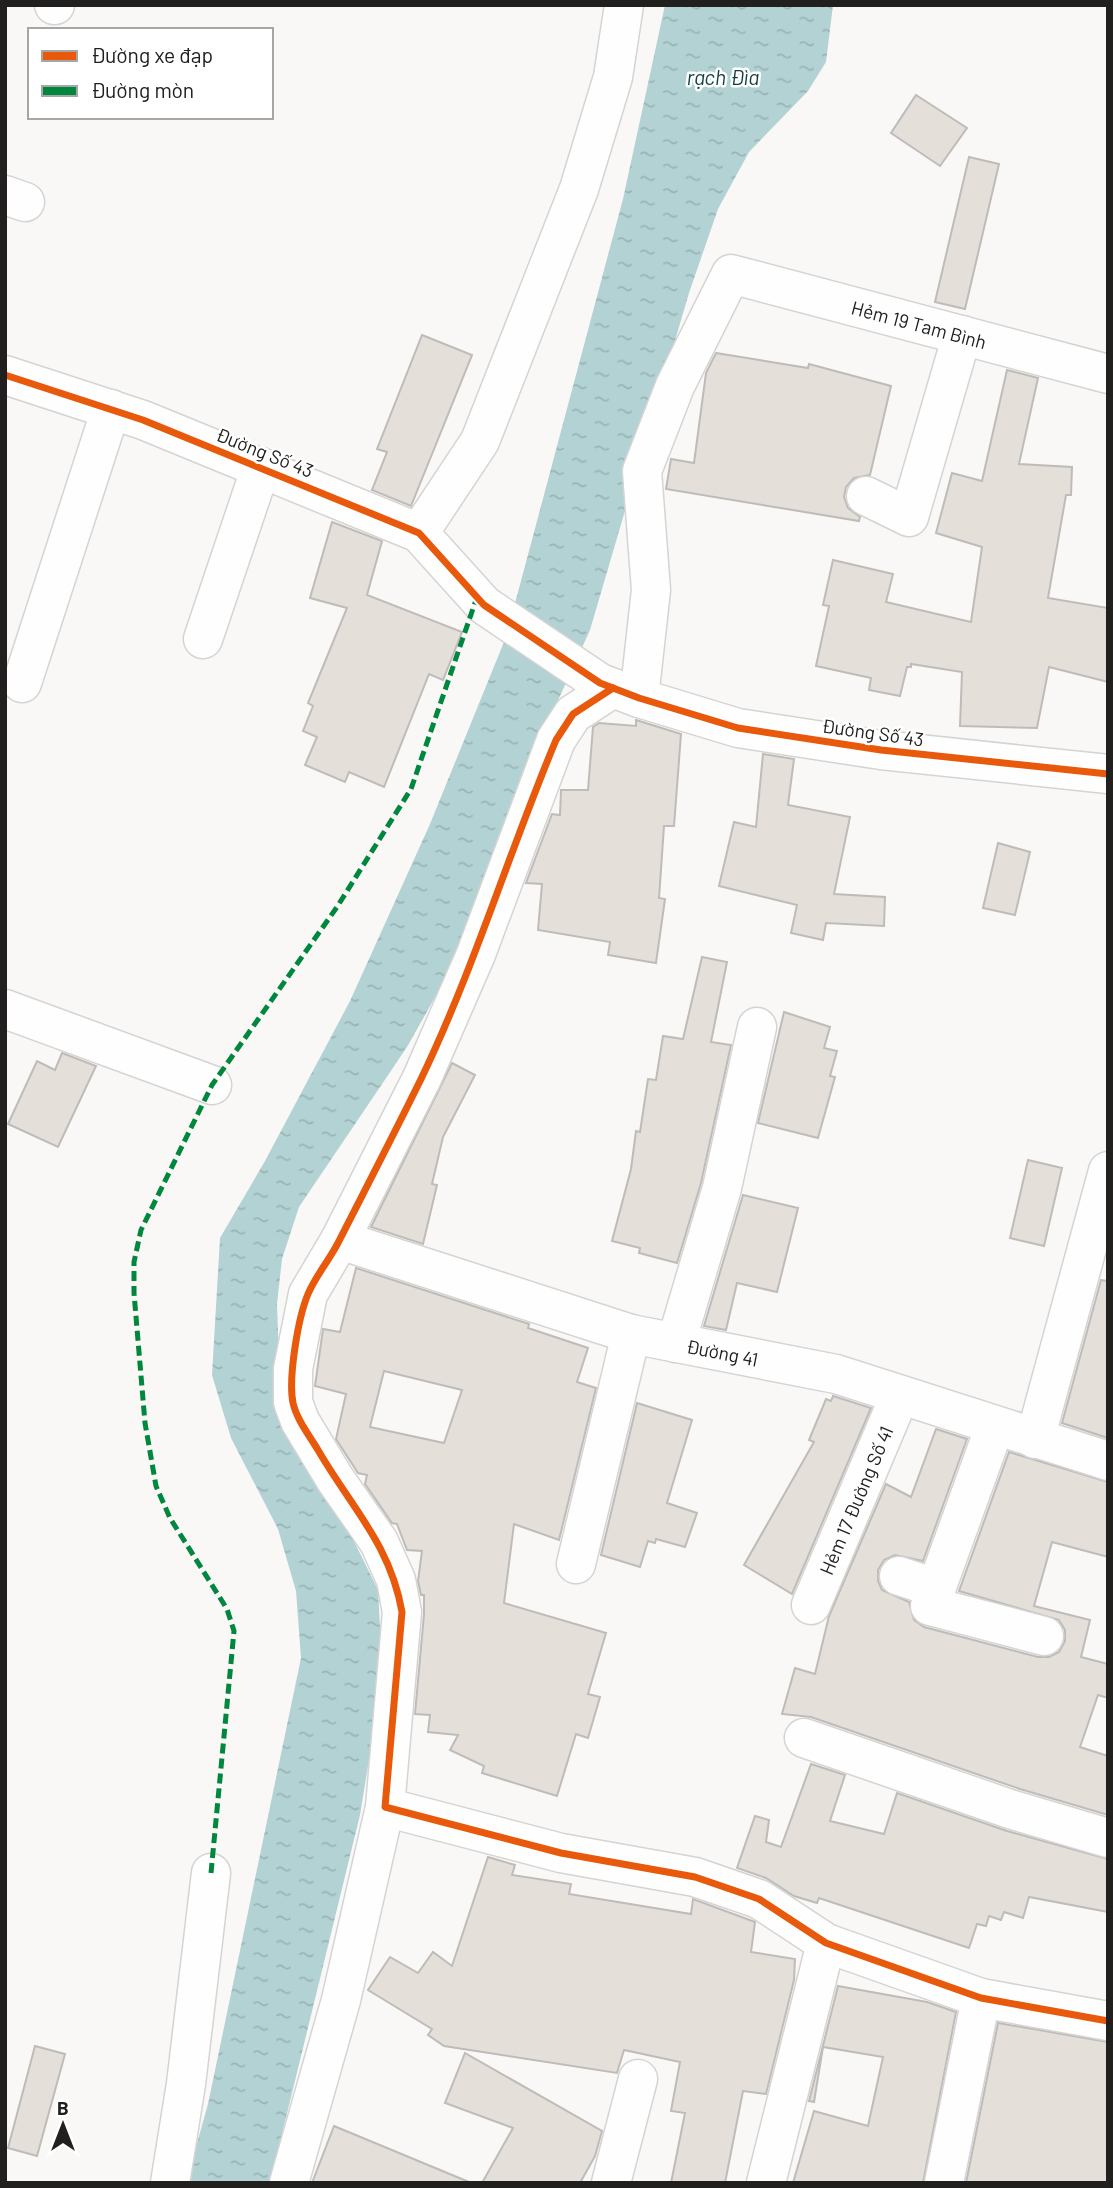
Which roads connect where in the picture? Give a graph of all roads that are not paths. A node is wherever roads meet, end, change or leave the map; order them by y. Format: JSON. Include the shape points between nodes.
{"nodes":[{"id":1,"x":624,"y":5,"type":"edge"},
{"id":2,"x":962,"y":335,"type":"junction"},
{"id":3,"x":1108,"y":374,"type":"edge"},
{"id":4,"x":5,"y":375,"type":"edge"},
{"id":5,"x":111,"y":409,"type":"junction"},
{"id":6,"x":261,"y":467,"type":"junction"},
{"id":7,"x":866,"y":496,"type":"dead end"},
{"id":8,"x":419,"y":533,"type":"junction"},
{"id":9,"x":203,"y":639,"type":"dead end"},
{"id":10,"x":22,"y":683,"type":"dead end"},
{"id":11,"x":617,"y":689,"type":"junction"},
{"id":12,"x":1108,"y":774,"type":"edge"},
{"id":13,"x":5,"y":1009,"type":"edge"},
{"id":14,"x":757,"y":1027,"type":"dead end"},
{"id":15,"x":212,"y":1085,"type":"dead end"},
{"id":16,"x":1108,"y":1171,"type":"edge"},
{"id":17,"x":340,"y":1240,"type":"junction"},
{"id":18,"x":631,"y":1334,"type":"junction"},
{"id":19,"x":676,"y":1343,"type":"junction"},
{"id":20,"x":900,"y":1395,"type":"junction"},
{"id":21,"x":995,"y":1426,"type":"junction"},
{"id":22,"x":1035,"y":1439,"type":"junction"},
{"id":23,"x":1108,"y":1461,"type":"edge"},
{"id":24,"x":576,"y":1564,"type":"dead end"},
{"id":25,"x":899,"y":1576,"type":"dead end"},
{"id":26,"x":936,"y":1588,"type":"junction"},
{"id":27,"x":811,"y":1605,"type":"dead end"},
{"id":28,"x":1044,"y":1636,"type":"dead end"},
{"id":29,"x":804,"y":1738,"type":"dead end"},
{"id":30,"x":385,"y":1807,"type":"junction"},
{"id":31,"x":1108,"y":1838,"type":"edge"},
{"id":32,"x":211,"y":1872,"type":"dead end"},
{"id":33,"x":826,"y":1943,"type":"junction"},
{"id":34,"x":981,"y":1998,"type":"junction"},
{"id":35,"x":1105,"y":2010,"type":"edge"},
{"id":36,"x":638,"y":2079,"type":"dead end"},
{"id":37,"x":170,"y":2183,"type":"edge"},
{"id":38,"x":289,"y":2183,"type":"edge"},
{"id":39,"x":611,"y":2183,"type":"edge"},
{"id":40,"x":766,"y":2183,"type":"edge"},
{"id":41,"x":944,"y":2183,"type":"edge"}],
"edges":[{"from":1,"to":8,"type":"street","via":[[613,77],[579,188],[480,441]]},
{"from":2,"to":3,"type":"street","name":"Hẻm 19 Tam Bình"},
{"from":2,"to":7,"type":"street","via":[[909,517]]},
{"from":2,"to":11,"type":"street","name":"Hẻm 19 Tam Bình","via":[[731,274],[675,386],[642,471],[651,590]]},
{"from":4,"to":5,"type":"street","name":"Đường Số 43"},
{"from":5,"to":6,"type":"street","name":"Đường Số 43"},
{"from":5,"to":10,"type":"street"},
{"from":6,"to":8,"type":"street","name":"Đường Số 43"},
{"from":6,"to":9,"type":"street"},
{"from":8,"to":11,"type":"street","name":"Đường Số 43","via":[[484,605]]},
{"from":11,"to":12,"type":"street","name":"Đường Số 43","via":[[738,728],[881,750]]},
{"from":11,"to":17,"type":"street","via":[[573,714],[556,740],[476,954],[422,1078]]},
{"from":13,"to":15,"type":"street"},
{"from":14,"to":19,"type":"street","via":[[722,1188]]},
{"from":16,"to":22,"type":"street"},
{"from":17,"to":18,"type":"street","name":"Đường 41"},
{"from":17,"to":30,"type":"street","via":[[308,1294],[293,1369],[293,1402],[335,1479],[379,1542],[396,1580],[402,1612]]},
{"from":18,"to":19,"type":"street","name":"Đường 41"},
{"from":18,"to":24,"type":"street"},
{"from":19,"to":20,"type":"street","name":"Đường 41","via":[[836,1374]]},
{"from":20,"to":21,"type":"street","name":"Đường 41"},
{"from":20,"to":27,"type":"street","name":"Hẻm 17 Đường Số 41"},
{"from":21,"to":22,"type":"street","name":"Đường 41"},
{"from":21,"to":26,"type":"street"},
{"from":22,"to":23,"type":"street","name":"Đường 41"},
{"from":25,"to":26,"type":"street"},
{"from":26,"to":28,"type":"street","via":[[930,1606]]},
{"from":29,"to":31,"type":"street"},
{"from":30,"to":33,"type":"street","via":[[561,1853],[695,1877],[759,1899]]},
{"from":30,"to":38,"type":"street","via":[[341,2000]]},
{"from":32,"to":37,"type":"street"},
{"from":33,"to":34,"type":"street"},
{"from":33,"to":40,"type":"street"},
{"from":34,"to":35,"type":"street"},
{"from":34,"to":41,"type":"street"},
{"from":36,"to":39,"type":"street"}]}
